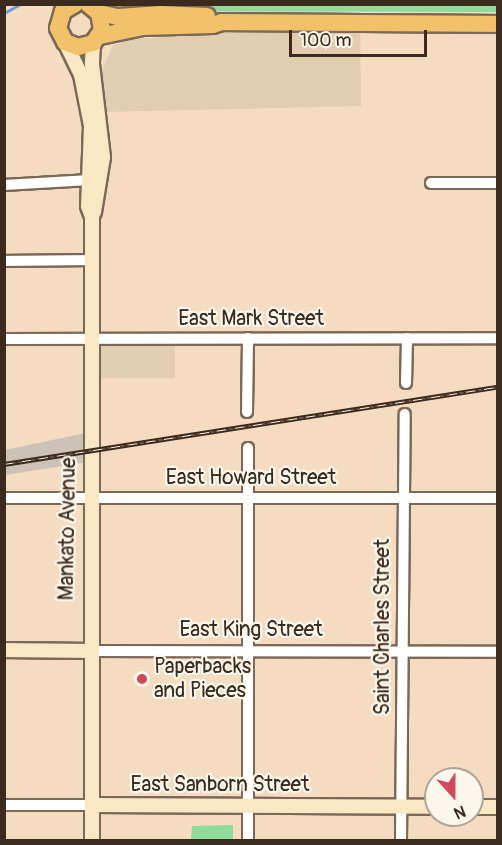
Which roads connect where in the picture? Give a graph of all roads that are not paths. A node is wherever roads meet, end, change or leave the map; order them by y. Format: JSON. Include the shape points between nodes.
{"nodes":[{"id":1,"x":67,"y":7,"type":"edge"},
{"id":2,"x":91,"y":7,"type":"edge"},
{"id":3,"x":222,"y":22,"type":"junction"},
{"id":4,"x":498,"y":24,"type":"edge"},
{"id":5,"x":97,"y":40,"type":"junction"},
{"id":6,"x":65,"y":42,"type":"junction"},
{"id":7,"x":90,"y":180,"type":"junction"},
{"id":8,"x":431,"y":183,"type":"dead end"},
{"id":9,"x":498,"y":183,"type":"edge"},
{"id":10,"x":4,"y":185,"type":"edge"},
{"id":11,"x":92,"y":217,"type":"junction"},
{"id":12,"x":91,"y":260,"type":"junction"},
{"id":13,"x":4,"y":261,"type":"edge"},
{"id":14,"x":90,"y":338,"type":"junction"},
{"id":15,"x":248,"y":338,"type":"junction"},
{"id":16,"x":407,"y":338,"type":"junction"},
{"id":17,"x":498,"y":338,"type":"edge"},
{"id":18,"x":4,"y":339,"type":"edge"},
{"id":19,"x":406,"y":383,"type":"dead end"},
{"id":20,"x":247,"y":412,"type":"dead end"},
{"id":21,"x":405,"y":414,"type":"dead end"},
{"id":22,"x":248,"y":448,"type":"dead end"},
{"id":23,"x":4,"y":498,"type":"edge"},
{"id":24,"x":92,"y":498,"type":"junction"},
{"id":25,"x":248,"y":498,"type":"junction"},
{"id":26,"x":403,"y":498,"type":"junction"},
{"id":27,"x":498,"y":498,"type":"edge"},
{"id":28,"x":4,"y":650,"type":"edge"},
{"id":29,"x":89,"y":651,"type":"junction"},
{"id":30,"x":247,"y":651,"type":"junction"},
{"id":31,"x":403,"y":652,"type":"junction"},
{"id":32,"x":498,"y":652,"type":"edge"},
{"id":33,"x":4,"y":805,"type":"edge"},
{"id":34,"x":92,"y":805,"type":"junction"},
{"id":35,"x":248,"y":806,"type":"junction"},
{"id":36,"x":401,"y":807,"type":"junction"},
{"id":37,"x":424,"y":807,"type":"edge"},
{"id":38,"x":92,"y":840,"type":"edge"},
{"id":39,"x":248,"y":840,"type":"edge"},
{"id":40,"x":401,"y":840,"type":"edge"}],
"edges":[{"from":1,"to":6,"type":"main road","name":"Mankato Avenue","via":[[58,28]]},
{"from":2,"to":3,"type":"main road","via":[[118,17],[179,14],[212,17]]},
{"from":2,"to":5,"type":"main road","name":"Mankato Avenue","via":[[103,24]]},
{"from":3,"to":4,"type":"main road"},
{"from":3,"to":5,"type":"main road","via":[[213,26],[143,27]]},
{"from":5,"to":6,"type":"main road","via":[[78,47]]},
{"from":5,"to":11,"type":"main road","name":"Mankato Avenue","via":[[92,64],[103,157]]},
{"from":6,"to":7,"type":"main road","name":"Mankato Avenue","via":[[81,75],[90,112]]},
{"from":7,"to":10,"type":"street"},
{"from":7,"to":11,"type":"main road","name":"Mankato Avenue"},
{"from":8,"to":9,"type":"street"},
{"from":11,"to":12,"type":"main road","name":"Mankato Avenue"},
{"from":12,"to":13,"type":"street"},
{"from":12,"to":14,"type":"main road","name":"Mankato Avenue"},
{"from":14,"to":15,"type":"street","name":"East Mark Street"},
{"from":14,"to":18,"type":"street","name":"East Mark Street"},
{"from":14,"to":24,"type":"main road","name":"Mankato Avenue"},
{"from":15,"to":16,"type":"street","name":"East Mark Street"},
{"from":15,"to":20,"type":"street"},
{"from":16,"to":17,"type":"street","name":"East Mark Street"},
{"from":16,"to":19,"type":"street"},
{"from":21,"to":26,"type":"street","name":"Saint Charles Street"},
{"from":22,"to":25,"type":"street"},
{"from":23,"to":24,"type":"street","name":"East Howard Street"},
{"from":24,"to":25,"type":"street","name":"East Howard Street"},
{"from":24,"to":29,"type":"main road","name":"Mankato Avenue"},
{"from":25,"to":26,"type":"street","name":"East Howard Street"},
{"from":25,"to":30,"type":"street"},
{"from":26,"to":27,"type":"street","name":"East Howard Street"},
{"from":26,"to":31,"type":"street","name":"Saint Charles Street"},
{"from":28,"to":29,"type":"main road","name":"East King Street"},
{"from":29,"to":30,"type":"street","name":"East King Street"},
{"from":29,"to":34,"type":"main road","name":"Mankato Avenue"},
{"from":30,"to":31,"type":"street","name":"East King Street"},
{"from":30,"to":35,"type":"street"},
{"from":31,"to":32,"type":"street","name":"East King Street"},
{"from":31,"to":36,"type":"street","name":"Saint Charles Street"},
{"from":33,"to":34,"type":"street","name":"East Sanborn Street"},
{"from":34,"to":35,"type":"main road","name":"East Sanborn Street"},
{"from":34,"to":38,"type":"main road","name":"Mankato Avenue"},
{"from":35,"to":36,"type":"main road","name":"East Sanborn Street"},
{"from":35,"to":39,"type":"street"},
{"from":36,"to":37,"type":"main road","name":"East Sanborn Street"},
{"from":36,"to":40,"type":"street","name":"Saint Charles Street"}]}
